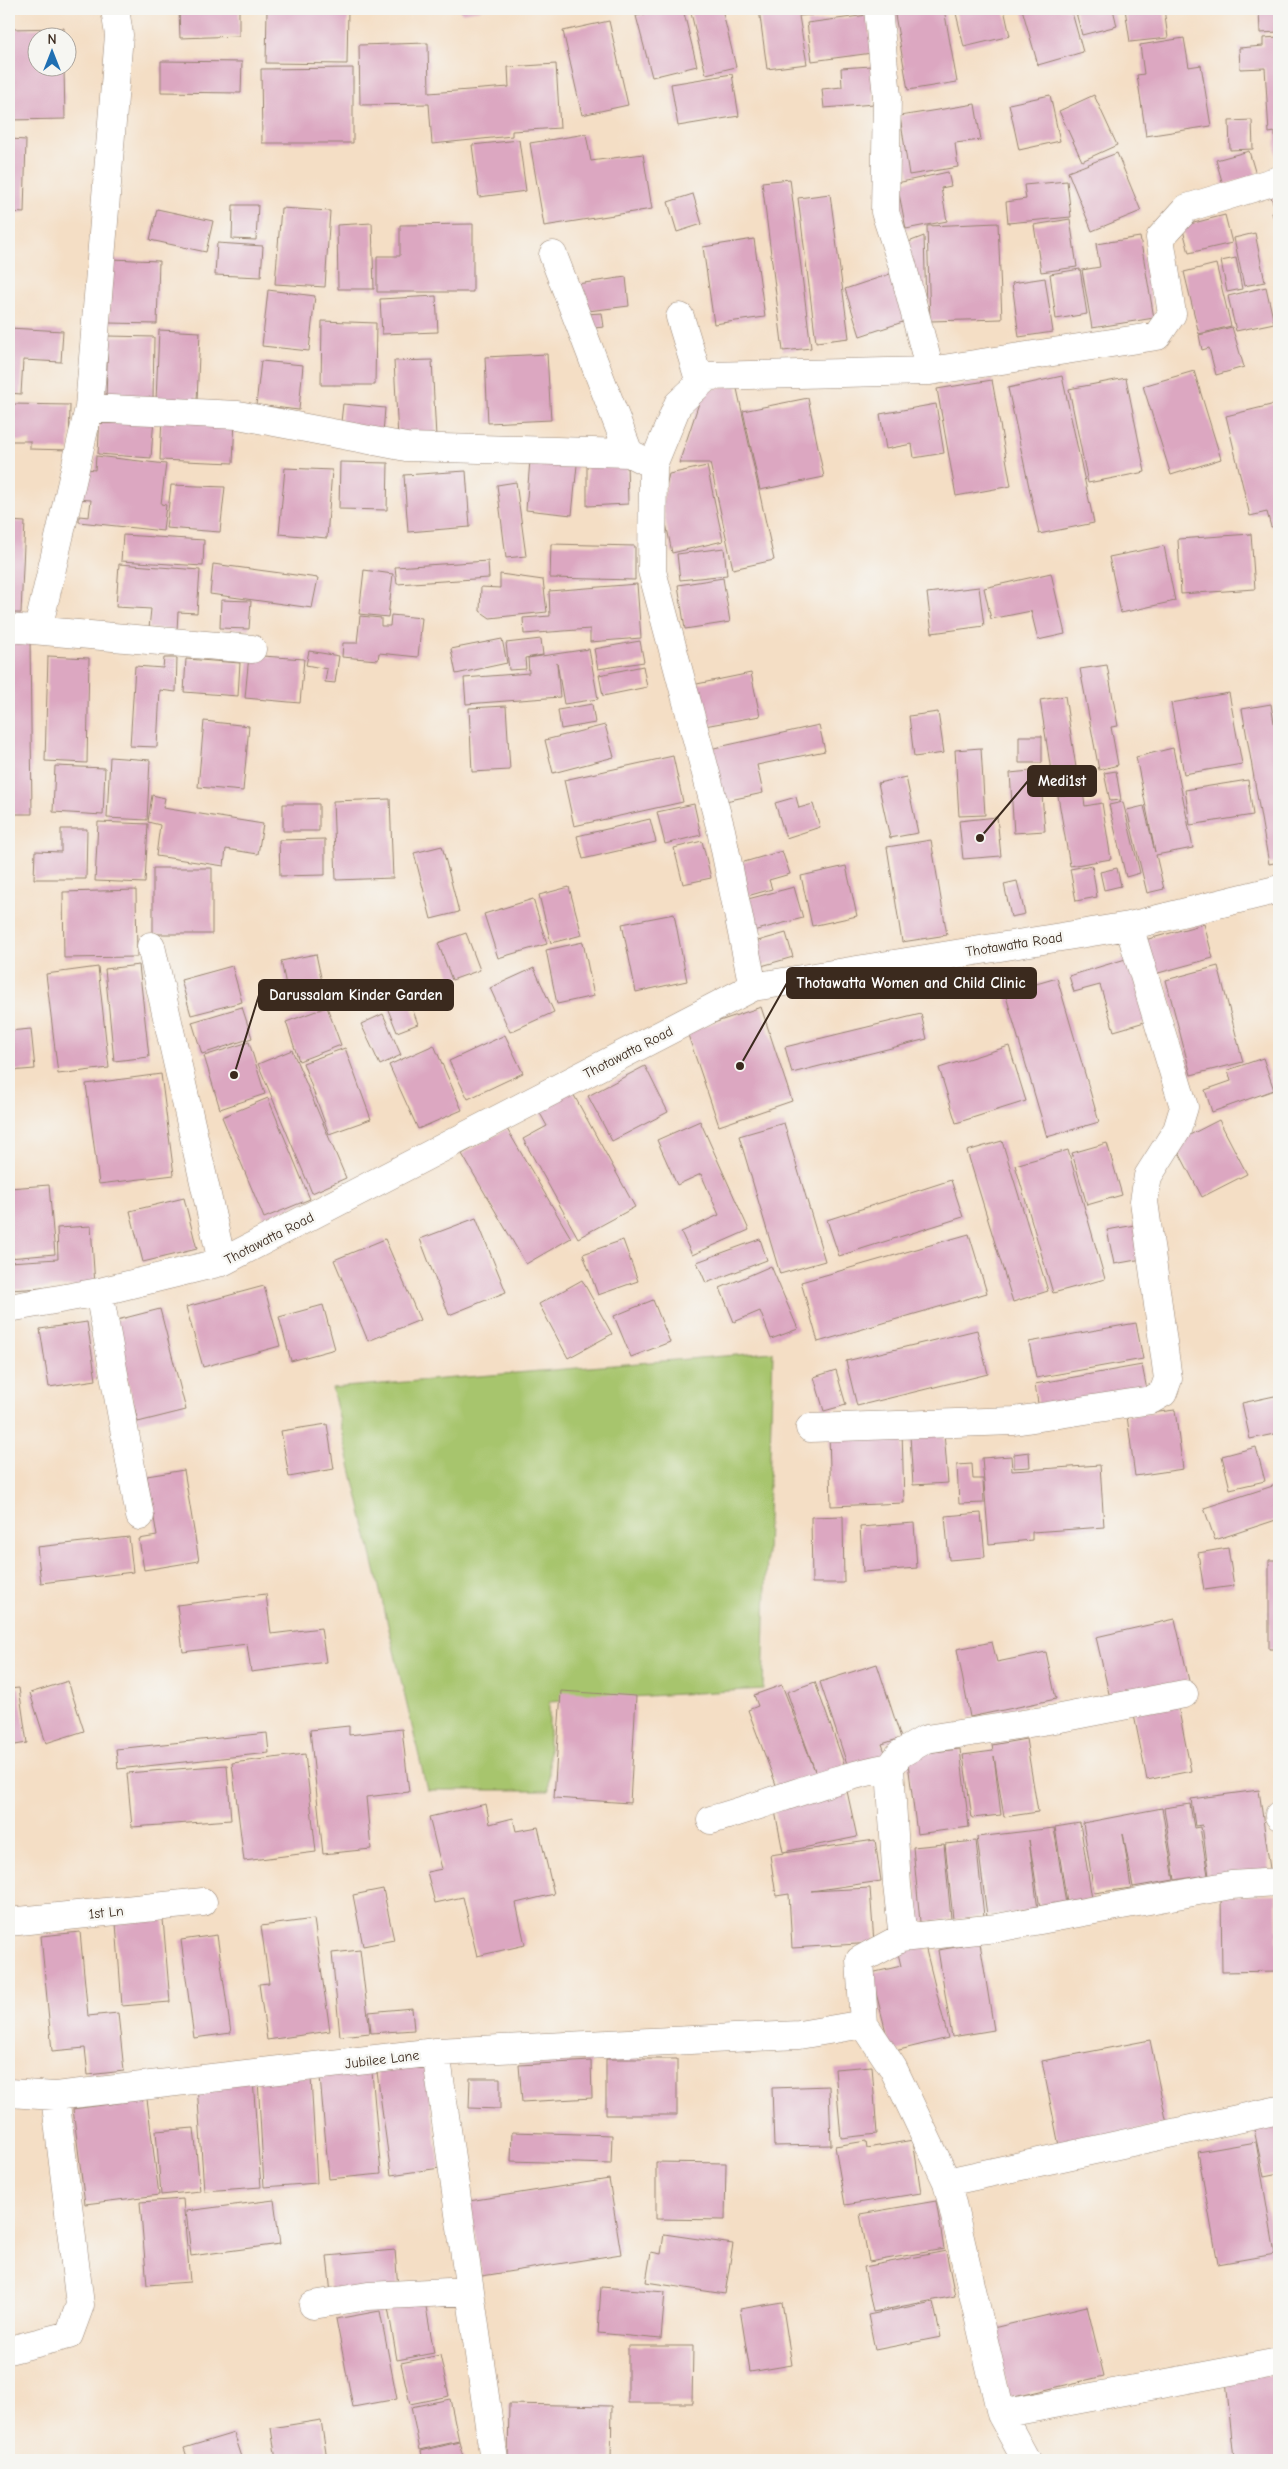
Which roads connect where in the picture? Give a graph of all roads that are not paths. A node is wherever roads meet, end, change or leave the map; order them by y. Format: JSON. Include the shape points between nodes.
{"nodes":[{"id":1,"x":115,"y":9,"type":"edge"},
{"id":2,"x":878,"y":9,"type":"edge"},
{"id":3,"x":1279,"y":180,"type":"edge"},
{"id":4,"x":553,"y":255,"type":"dead end"},
{"id":5,"x":680,"y":317,"type":"dead end"},
{"id":6,"x":930,"y":371,"type":"junction"},
{"id":7,"x":700,"y":383,"type":"junction"},
{"id":8,"x":89,"y":408,"type":"junction"},
{"id":9,"x":629,"y":453,"type":"junction"},
{"id":10,"x":654,"y":465,"type":"junction"},
{"id":11,"x":9,"y":628,"type":"edge"},
{"id":12,"x":38,"y":629,"type":"junction"},
{"id":13,"x":252,"y":649,"type":"dead end"},
{"id":14,"x":1279,"y":889,"type":"edge"},
{"id":15,"x":1129,"y":926,"type":"junction"},
{"id":16,"x":151,"y":946,"type":"dead end"},
{"id":17,"x":753,"y":987,"type":"junction"},
{"id":18,"x":222,"y":1262,"type":"junction"},
{"id":19,"x":99,"y":1292,"type":"junction"},
{"id":20,"x":9,"y":1308,"type":"edge"},
{"id":21,"x":810,"y":1428,"type":"dead end"},
{"id":22,"x":140,"y":1516,"type":"dead end"},
{"id":23,"x":1184,"y":1694,"type":"dead end"},
{"id":24,"x":890,"y":1767,"type":"junction"},
{"id":25,"x":711,"y":1820,"type":"dead end"},
{"id":26,"x":1279,"y":1882,"type":"edge"},
{"id":27,"x":203,"y":1902,"type":"dead end"},
{"id":28,"x":9,"y":1922,"type":"edge"},
{"id":29,"x":903,"y":1938,"type":"junction"},
{"id":30,"x":864,"y":2024,"type":"junction"},
{"id":31,"x":436,"y":2052,"type":"junction"},
{"id":32,"x":9,"y":2093,"type":"edge"},
{"id":33,"x":55,"y":2096,"type":"junction"},
{"id":34,"x":1279,"y":2110,"type":"edge"},
{"id":35,"x":947,"y":2182,"type":"junction"},
{"id":36,"x":469,"y":2291,"type":"junction"},
{"id":37,"x":313,"y":2305,"type":"dead end"},
{"id":38,"x":9,"y":2350,"type":"edge"},
{"id":39,"x":1279,"y":2362,"type":"edge"},
{"id":40,"x":1001,"y":2414,"type":"junction"},
{"id":41,"x":494,"y":2460,"type":"edge"},
{"id":42,"x":1026,"y":2460,"type":"edge"}],
"edges":[{"from":1,"to":8,"type":"street","via":[[119,35]]},
{"from":2,"to":6,"type":"street","via":[[887,96],[884,212],[902,264]]},
{"from":3,"to":6,"type":"street","via":[[1187,208],[1160,238],[1172,314],[1157,336]]},
{"from":4,"to":9,"type":"street"},
{"from":5,"to":7,"type":"street"},
{"from":6,"to":7,"type":"street","via":[[708,376]]},
{"from":7,"to":10,"type":"street","via":[[678,404]]},
{"from":8,"to":9,"type":"street","via":[[238,415],[406,447]]},
{"from":8,"to":12,"type":"street"},
{"from":9,"to":10,"type":"street"},
{"from":10,"to":17,"type":"street","via":[[652,571],[721,830]]},
{"from":11,"to":12,"type":"street"},
{"from":12,"to":13,"type":"street"},
{"from":14,"to":15,"type":"street","name":"Thotawatta Road"},
{"from":15,"to":17,"type":"street","name":"Thotawatta Road"},
{"from":15,"to":21,"type":"street","via":[[1184,1108],[1177,1130],[1148,1176],[1144,1201],[1168,1379],[1163,1393],[1151,1400],[1014,1421]]},
{"from":16,"to":18,"type":"street"},
{"from":17,"to":18,"type":"street","name":"Thotawatta Road"},
{"from":18,"to":19,"type":"street","name":"Thotawatta Road"},
{"from":19,"to":20,"type":"street","name":"Thotawatta Road"},
{"from":19,"to":22,"type":"street"},
{"from":23,"to":24,"type":"street","via":[[926,1739],[900,1754]]},
{"from":24,"to":25,"type":"street","via":[[829,1780]]},
{"from":24,"to":29,"type":"street"},
{"from":26,"to":29,"type":"street","via":[[1231,1885],[997,1928]]},
{"from":27,"to":28,"type":"street","name":"1st Ln"},
{"from":29,"to":30,"type":"street","via":[[860,1960]]},
{"from":30,"to":31,"type":"street","via":[[800,2035]]},
{"from":30,"to":35,"type":"street","via":[[893,2068]]},
{"from":31,"to":33,"type":"street","name":"Jubilee Lane"},
{"from":31,"to":36,"type":"street","name":"Jubilee Lane"},
{"from":32,"to":33,"type":"street","name":"Jubilee Lane"},
{"from":33,"to":38,"type":"street","via":[[80,2305],[69,2335]]},
{"from":34,"to":35,"type":"street"},
{"from":35,"to":40,"type":"street"},
{"from":36,"to":37,"type":"street","via":[[368,2296]]},
{"from":36,"to":41,"type":"street","name":"Jubilee Lane"},
{"from":39,"to":40,"type":"street"},
{"from":40,"to":42,"type":"street"}]}
